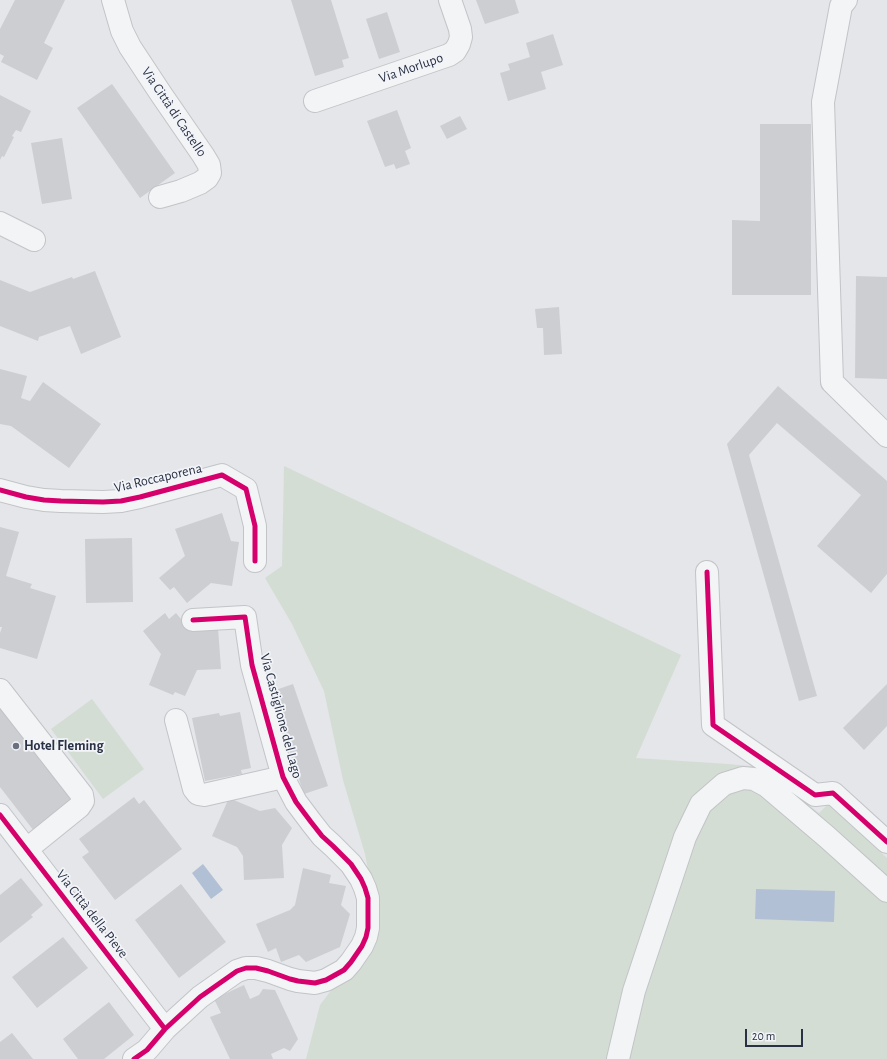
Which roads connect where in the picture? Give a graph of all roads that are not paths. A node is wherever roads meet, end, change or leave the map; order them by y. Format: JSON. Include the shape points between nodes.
{"nodes":[{"id":1,"x":113,"y":0,"type":"edge"},
{"id":2,"x":450,"y":0,"type":"edge"},
{"id":3,"x":846,"y":0,"type":"edge"},
{"id":4,"x":315,"y":101,"type":"dead end"},
{"id":5,"x":160,"y":197,"type":"dead end"},
{"id":6,"x":0,"y":223,"type":"edge"},
{"id":7,"x":34,"y":240,"type":"dead end"},
{"id":8,"x":887,"y":436,"type":"edge"},
{"id":9,"x":0,"y":490,"type":"edge"},
{"id":10,"x":255,"y":561,"type":"dead end"},
{"id":11,"x":707,"y":572,"type":"dead end"},
{"id":12,"x":193,"y":620,"type":"dead end"},
{"id":13,"x":0,"y":690,"type":"edge"},
{"id":14,"x":176,"y":720,"type":"dead end"},
{"id":15,"x":283,"y":776,"type":"junction"},
{"id":16,"x":0,"y":814,"type":"edge"},
{"id":17,"x":887,"y":842,"type":"edge"},
{"id":18,"x":27,"y":849,"type":"junction"},
{"id":19,"x":887,"y":891,"type":"edge"},
{"id":20,"x":165,"y":1029,"type":"junction"},
{"id":21,"x":134,"y":1059,"type":"edge"},
{"id":22,"x":618,"y":1059,"type":"edge"}],
"edges":[{"from":1,"to":5,"type":"street","name":"Via Città di Castello","via":[[122,31],[130,47],[209,165],[210,173],[200,183]]},
{"from":2,"to":4,"type":"street","name":"Via Morlupo","via":[[461,37],[455,51]]},
{"from":3,"to":8,"type":"street","via":[[841,6],[823,102],[832,382]]},
{"from":6,"to":7,"type":"street"},
{"from":9,"to":10,"type":"street","name":"Via Roccaporena","via":[[44,500],[121,501],[222,475],[246,489],[255,526]]},
{"from":11,"to":17,"type":"street","via":[[713,725],[815,795],[833,793]]},
{"from":12,"to":15,"type":"street","name":"Via Castiglione del Lago","via":[[245,617],[252,665]]},
{"from":13,"to":18,"type":"street","via":[[82,795],[83,801],[79,807]]},
{"from":14,"to":15,"type":"street","via":[[194,789],[198,794],[204,795]]},
{"from":15,"to":20,"type":"street","name":"Via Castiglione del Lago","via":[[296,802],[311,822],[351,864],[361,879],[368,898],[368,928],[362,946],[344,970],[326,980],[308,982],[290,979],[256,968],[238,971],[200,997]]},
{"from":16,"to":18,"type":"street","name":"Via Città della Pieve"},
{"from":18,"to":20,"type":"street","name":"Via Città della Pieve"},
{"from":19,"to":22,"type":"street","via":[[767,786],[754,779],[743,778],[724,784],[701,804],[685,837],[634,991]]},
{"from":20,"to":21,"type":"street","name":"Via Castiglione del Lago","via":[[147,1050]]}]}
